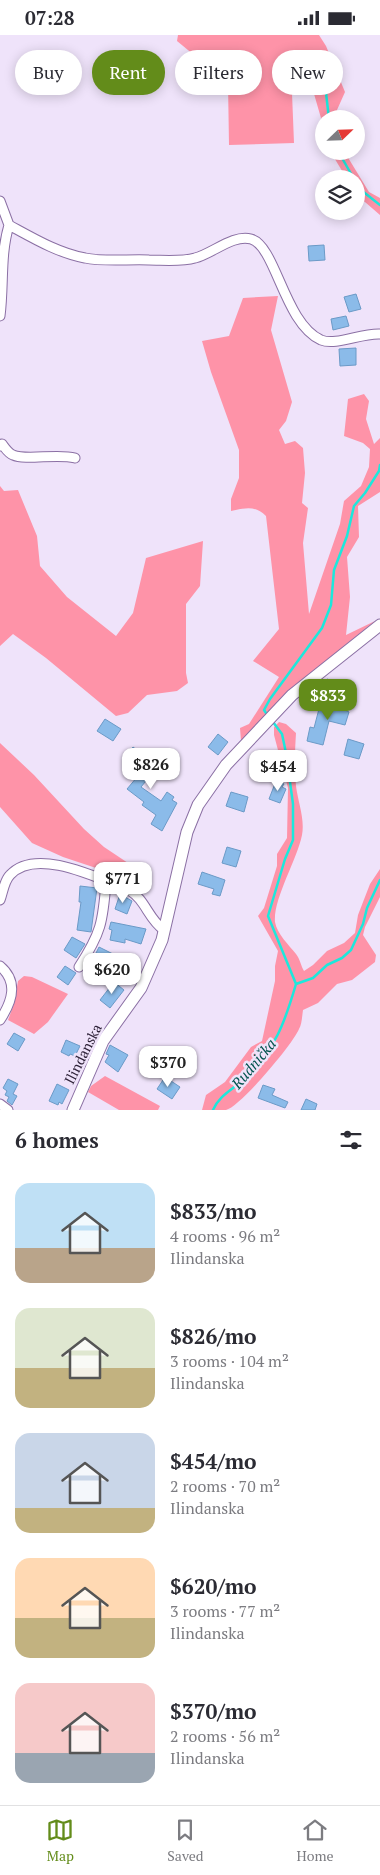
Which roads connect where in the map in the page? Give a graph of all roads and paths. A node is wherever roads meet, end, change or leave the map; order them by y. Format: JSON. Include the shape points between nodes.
{"nodes":[{"id":1,"x":0,"y":201,"type":"edge"},
{"id":2,"x":8,"y":225,"type":"junction"},
{"id":3,"x":0,"y":316,"type":"edge"},
{"id":4,"x":380,"y":334,"type":"edge"},
{"id":5,"x":1,"y":441,"type":"edge"},
{"id":6,"x":74,"y":458,"type":"dead end"},
{"id":7,"x":380,"y":625,"type":"edge"},
{"id":8,"x":106,"y":882,"type":"junction"},
{"id":9,"x":0,"y":900,"type":"edge"},
{"id":10,"x":164,"y":930,"type":"junction"},
{"id":11,"x":0,"y":966,"type":"edge"},
{"id":12,"x":79,"y":967,"type":"dead end"},
{"id":13,"x":4,"y":974,"type":"edge"},
{"id":14,"x":0,"y":1020,"type":"edge"},
{"id":15,"x":0,"y":1104,"type":"edge"},
{"id":16,"x":8,"y":1110,"type":"edge"},
{"id":17,"x":73,"y":1110,"type":"edge"}],
"edges":[{"from":1,"to":2,"type":"street"},
{"from":2,"to":3,"type":"street","via":[[1,250]]},
{"from":2,"to":4,"type":"street","via":[[44,245],[86,259],[194,259],[244,238],[252,239],[265,249],[287,302],[306,328],[320,340],[334,342],[368,333]]},
{"from":5,"to":6,"type":"street","via":[[16,457]]},
{"from":7,"to":10,"type":"street","name":"Ilindanska","via":[[292,695],[226,765],[198,805],[187,832]]},
{"from":8,"to":9,"type":"street","via":[[66,867],[36,863],[21,867],[10,875]]},
{"from":8,"to":10,"type":"street","via":[[137,895]]},
{"from":8,"to":12,"type":"street","via":[[100,931]]},
{"from":10,"to":17,"type":"street","name":"Ilindanska","via":[[145,979],[104,1041]]},
{"from":11,"to":13,"type":"street"},
{"from":13,"to":14,"type":"street","via":[[13,984],[13,990]]},
{"from":15,"to":16,"type":"street"}]}
